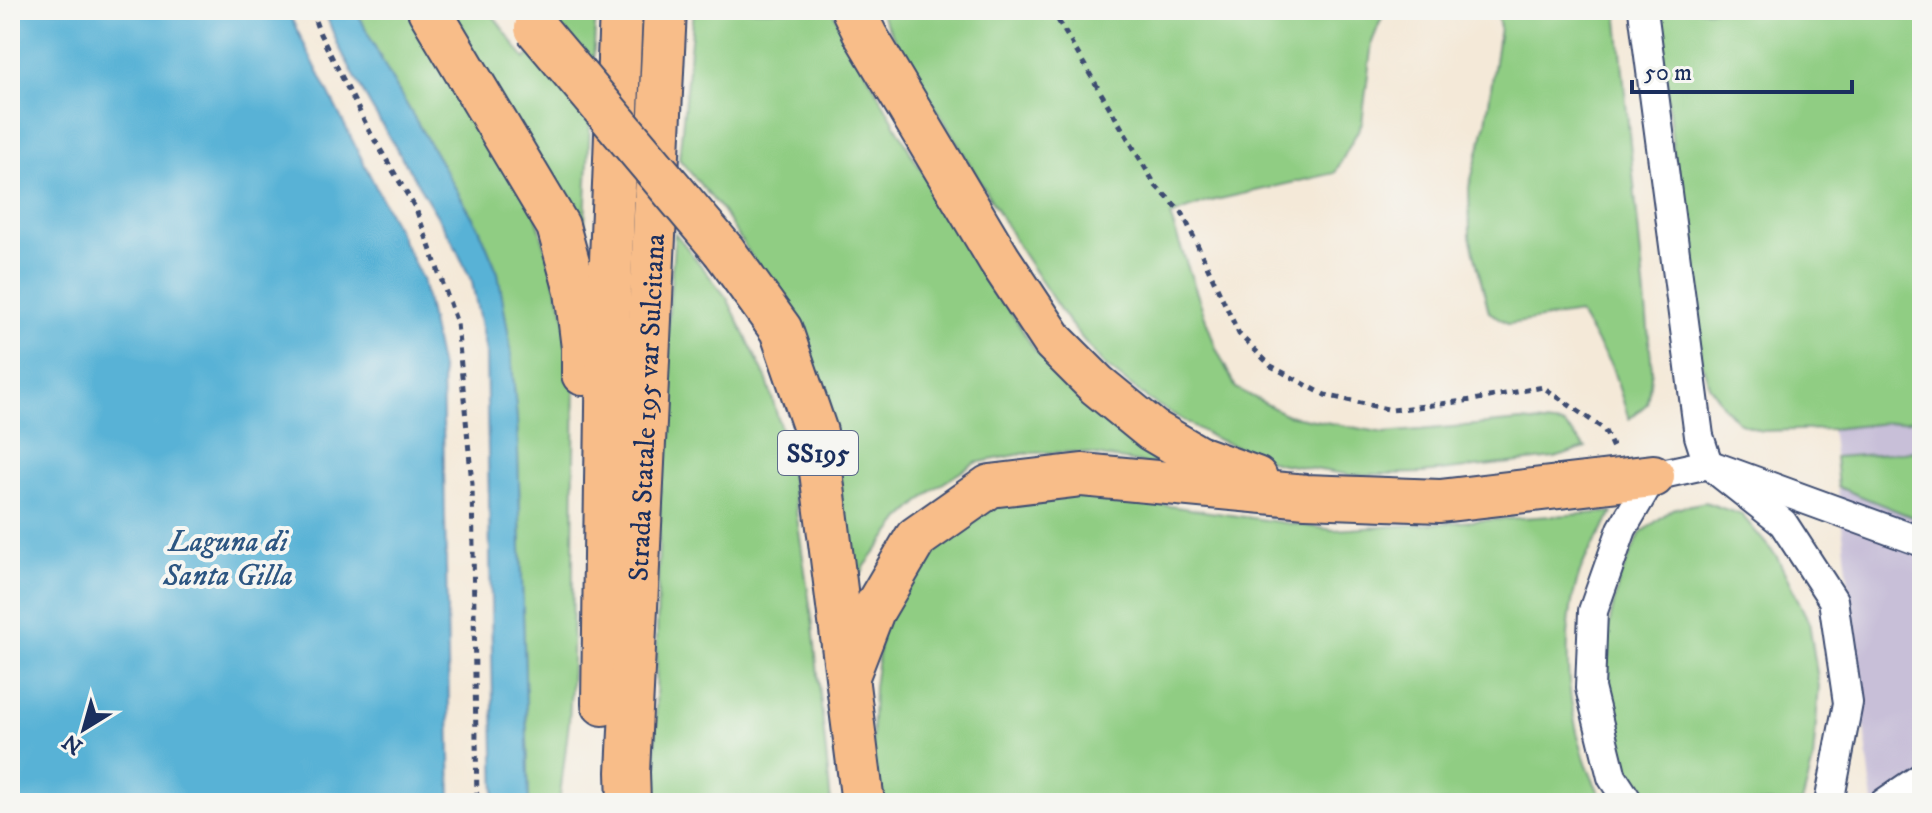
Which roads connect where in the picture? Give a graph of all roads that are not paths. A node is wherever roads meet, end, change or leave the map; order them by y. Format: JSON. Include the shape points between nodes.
{"nodes":[{"id":1,"x":429,"y":10,"type":"edge"},
{"id":2,"x":621,"y":10,"type":"edge"},
{"id":3,"x":665,"y":10,"type":"edge"},
{"id":4,"x":853,"y":10,"type":"edge"},
{"id":5,"x":1643,"y":10,"type":"edge"},
{"id":6,"x":530,"y":19,"type":"edge"},
{"id":7,"x":1708,"y":464,"type":"junction"},
{"id":8,"x":1640,"y":476,"type":"junction"},
{"id":9,"x":1306,"y":496,"type":"junction"},
{"id":10,"x":1922,"y":542,"type":"edge"},
{"id":11,"x":605,"y":611,"type":"junction"},
{"id":12,"x":848,"y":676,"type":"junction"},
{"id":13,"x":1922,"y":777,"type":"edge"},
{"id":14,"x":600,"y":803,"type":"edge"},
{"id":15,"x":629,"y":803,"type":"edge"},
{"id":16,"x":863,"y":803,"type":"edge"},
{"id":17,"x":1629,"y":803,"type":"edge"},
{"id":18,"x":1829,"y":803,"type":"edge"},
{"id":19,"x":1884,"y":803,"type":"edge"}],
"edges":[{"from":1,"to":11,"type":"highway","via":[[558,226],[576,291],[583,348],[583,584]]},
{"from":2,"to":11,"type":"highway","name":"Strada Statale 195 var Sulcitana","via":[[608,335]]},
{"from":3,"to":15,"type":"highway","name":"Strada Statale 195 var Sulcitana"},
{"from":4,"to":9,"type":"highway","via":[[999,259],[1054,342],[1152,430],[1198,457]]},
{"from":5,"to":7,"type":"street","via":[[1699,436]]},
{"from":6,"to":12,"type":"highway","number":"SS195","bridge":true,"via":[[724,251],[781,330],[816,432]]},
{"from":7,"to":8,"type":"street"},
{"from":7,"to":10,"type":"street"},
{"from":7,"to":18,"type":"street","via":[[1783,523],[1833,600],[1848,703]]},
{"from":8,"to":9,"type":"highway","via":[[1440,501]]},
{"from":8,"to":17,"type":"street","via":[[1593,611],[1590,688],[1612,777]]},
{"from":9,"to":12,"type":"highway","via":[[1082,475],[990,486],[916,538],[873,611]]},
{"from":11,"to":14,"type":"highway","name":"Strada Statale 195 var Sulcitana"},
{"from":12,"to":16,"type":"highway"},
{"from":13,"to":19,"type":"street"}]}
